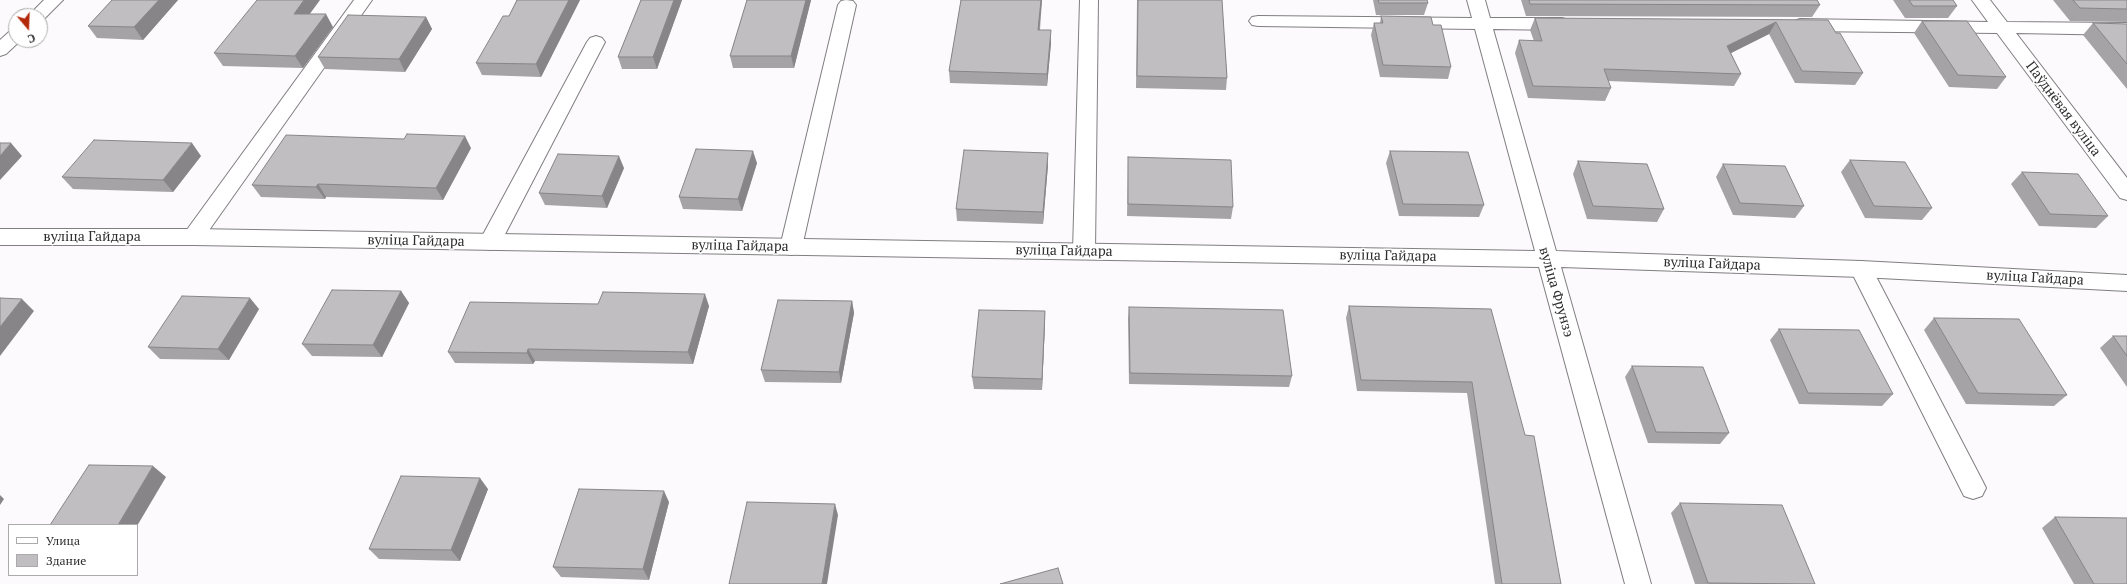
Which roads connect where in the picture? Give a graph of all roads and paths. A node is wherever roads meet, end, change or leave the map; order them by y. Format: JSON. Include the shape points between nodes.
{"nodes":[{"id":1,"x":54,"y":0,"type":"edge"},
{"id":2,"x":364,"y":0,"type":"edge"},
{"id":3,"x":1089,"y":0,"type":"edge"},
{"id":4,"x":1476,"y":0,"type":"edge"},
{"id":5,"x":1981,"y":0,"type":"edge"},
{"id":6,"x":847,"y":5,"type":"dead end"},
{"id":7,"x":46,"y":8,"type":"edge"},
{"id":8,"x":1258,"y":22,"type":"dead end"},
{"id":9,"x":1482,"y":23,"type":"junction"},
{"id":10,"x":1578,"y":24,"type":"edge"},
{"id":11,"x":1785,"y":25,"type":"edge"},
{"id":12,"x":2000,"y":26,"type":"junction"},
{"id":13,"x":2127,"y":29,"type":"edge"},
{"id":14,"x":8,"y":42,"type":"edge"},
{"id":15,"x":596,"y":42,"type":"dead end"},
{"id":16,"x":0,"y":50,"type":"edge"},
{"id":17,"x":2127,"y":193,"type":"edge"},
{"id":18,"x":0,"y":237,"type":"edge"},
{"id":19,"x":193,"y":237,"type":"junction"},
{"id":20,"x":490,"y":242,"type":"junction"},
{"id":21,"x":791,"y":247,"type":"junction"},
{"id":22,"x":1084,"y":251,"type":"junction"},
{"id":23,"x":1547,"y":259,"type":"junction"},
{"id":24,"x":1861,"y":269,"type":"junction"},
{"id":25,"x":2127,"y":282,"type":"edge"},
{"id":26,"x":1973,"y":488,"type":"dead end"},
{"id":27,"x":1638,"y":584,"type":"edge"}],
"edges":[{"from":1,"to":7,"type":"street"},
{"from":2,"to":19,"type":"street"},
{"from":3,"to":22,"type":"street"},
{"from":4,"to":9,"type":"street","name":"вуліца Фрунзэ"},
{"from":5,"to":12,"type":"street","name":"Паўднёвая вуліца"},
{"from":6,"to":21,"type":"street"},
{"from":8,"to":9,"type":"street"},
{"from":9,"to":10,"type":"street"},
{"from":9,"to":23,"type":"street","name":"вуліца Фрунзэ"},
{"from":11,"to":12,"type":"street"},
{"from":12,"to":13,"type":"street"},
{"from":12,"to":17,"type":"street","name":"Паўднёвая вуліца"},
{"from":14,"to":16,"type":"street"},
{"from":15,"to":20,"type":"street"},
{"from":18,"to":19,"type":"street","name":"вуліца Гайдара"},
{"from":19,"to":20,"type":"street","name":"вуліца Гайдара"},
{"from":20,"to":21,"type":"street","name":"вуліца Гайдара"},
{"from":21,"to":22,"type":"street","name":"вуліца Гайдара"},
{"from":22,"to":23,"type":"street","name":"вуліца Гайдара"},
{"from":23,"to":24,"type":"street","name":"вуліца Гайдара"},
{"from":23,"to":27,"type":"street","name":"вуліца Фрунзэ"},
{"from":24,"to":25,"type":"street","name":"вуліца Гайдара"},
{"from":24,"to":26,"type":"street"}]}
